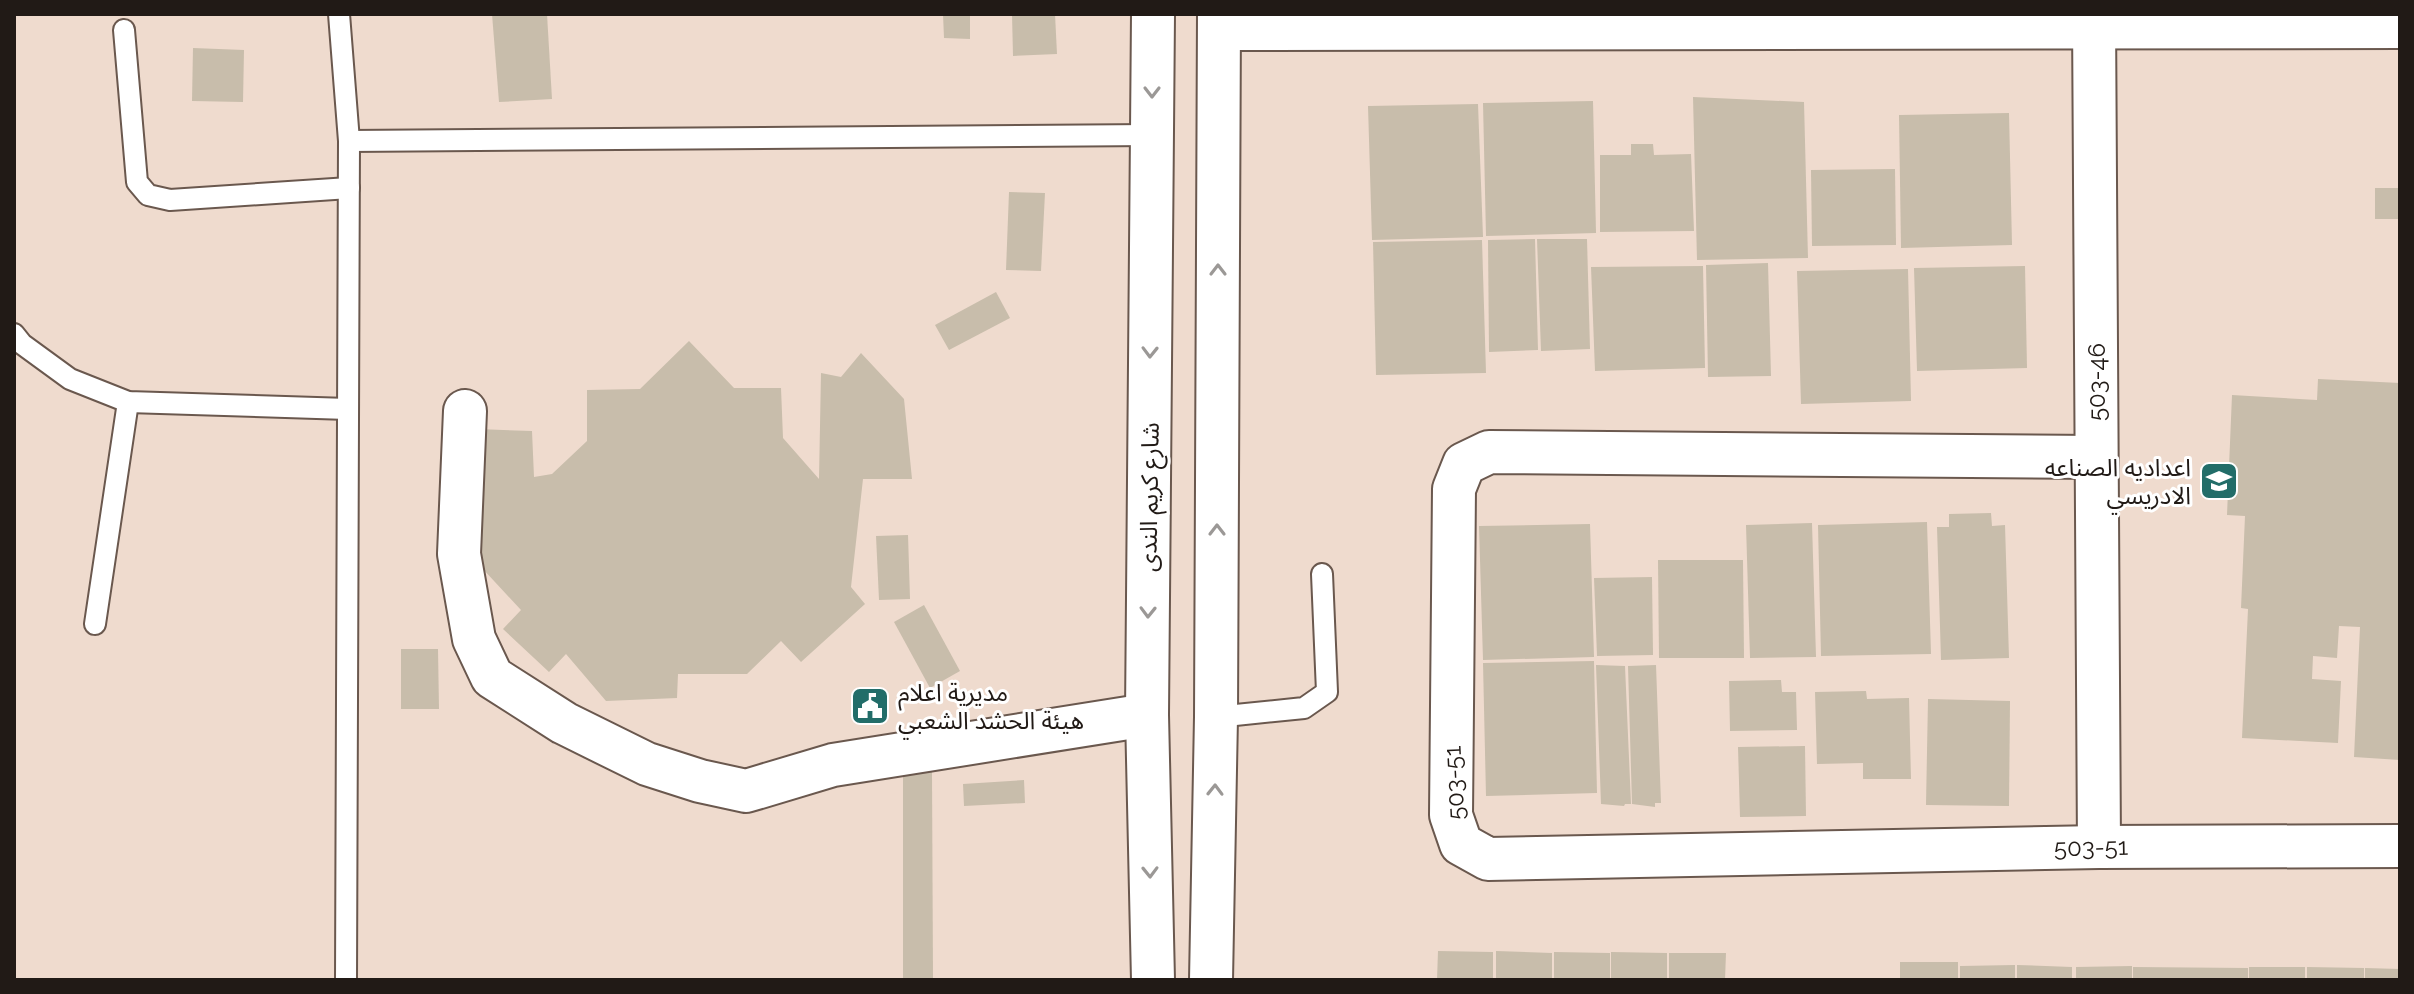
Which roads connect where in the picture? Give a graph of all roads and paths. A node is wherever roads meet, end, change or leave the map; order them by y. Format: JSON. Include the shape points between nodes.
{"nodes":[{"id":1,"x":339,"y":14,"type":"edge"},
{"id":2,"x":1153,"y":14,"type":"edge"},
{"id":3,"x":1219,"y":21,"type":"edge"},
{"id":4,"x":2094,"y":21,"type":"edge"},
{"id":5,"x":2400,"y":27,"type":"edge"},
{"id":6,"x":124,"y":30,"type":"dead end"},
{"id":7,"x":1152,"y":135,"type":"junction"},
{"id":8,"x":349,"y":141,"type":"junction"},
{"id":9,"x":349,"y":188,"type":"junction"},
{"id":10,"x":14,"y":334,"type":"edge"},
{"id":11,"x":128,"y":402,"type":"junction"},
{"id":12,"x":348,"y":409,"type":"junction"},
{"id":13,"x":465,"y":411,"type":"dead end"},
{"id":14,"x":2096,"y":457,"type":"junction"},
{"id":15,"x":1322,"y":574,"type":"dead end"},
{"id":16,"x":95,"y":624,"type":"dead end"},
{"id":17,"x":1147,"y":715,"type":"junction"},
{"id":18,"x":1216,"y":717,"type":"junction"},
{"id":19,"x":2400,"y":846,"type":"edge"},
{"id":20,"x":2099,"y":847,"type":"junction"},
{"id":21,"x":1153,"y":976,"type":"edge"},
{"id":22,"x":1211,"y":977,"type":"edge"},
{"id":23,"x":346,"y":980,"type":"edge"}],
"edges":[{"from":1,"to":8,"type":"lane"},
{"from":2,"to":7,"type":"street","name":"شارع كريم الندى","one_way":true},
{"from":3,"to":4,"type":"street"},
{"from":18,"to":3,"type":"street","one_way":true},
{"from":4,"to":5,"type":"street"},
{"from":4,"to":14,"type":"street","name":"503-46"},
{"from":6,"to":9,"type":"lane","via":[[137,182],[148,195],[170,200]]},
{"from":7,"to":8,"type":"lane"},
{"from":7,"to":17,"type":"street","name":"شارع كريم الندى","one_way":true},
{"from":8,"to":9,"type":"lane"},
{"from":9,"to":12,"type":"lane"},
{"from":10,"to":11,"type":"lane","via":[[70,379]]},
{"from":11,"to":12,"type":"lane"},
{"from":11,"to":16,"type":"lane"},
{"from":12,"to":23,"type":"lane"},
{"from":13,"to":17,"type":"street","via":[[459,554],[474,639],[492,677],[564,723],[647,764],[746,791],[833,765]]},
{"from":14,"to":20,"type":"street","name":"503-46"},
{"from":14,"to":20,"type":"street","name":"503-51","via":[[1489,452],[1464,464],[1454,489],[1451,815],[1461,844],[1488,859]]},
{"from":15,"to":18,"type":"lane","via":[[1327,692],[1304,708]]},
{"from":17,"to":21,"type":"street","name":"شارع كريم الندى","one_way":true},
{"from":22,"to":18,"type":"street","one_way":true},
{"from":19,"to":20,"type":"street","name":"503-51"},
{"from":21,"to":22,"type":"street"}]}
